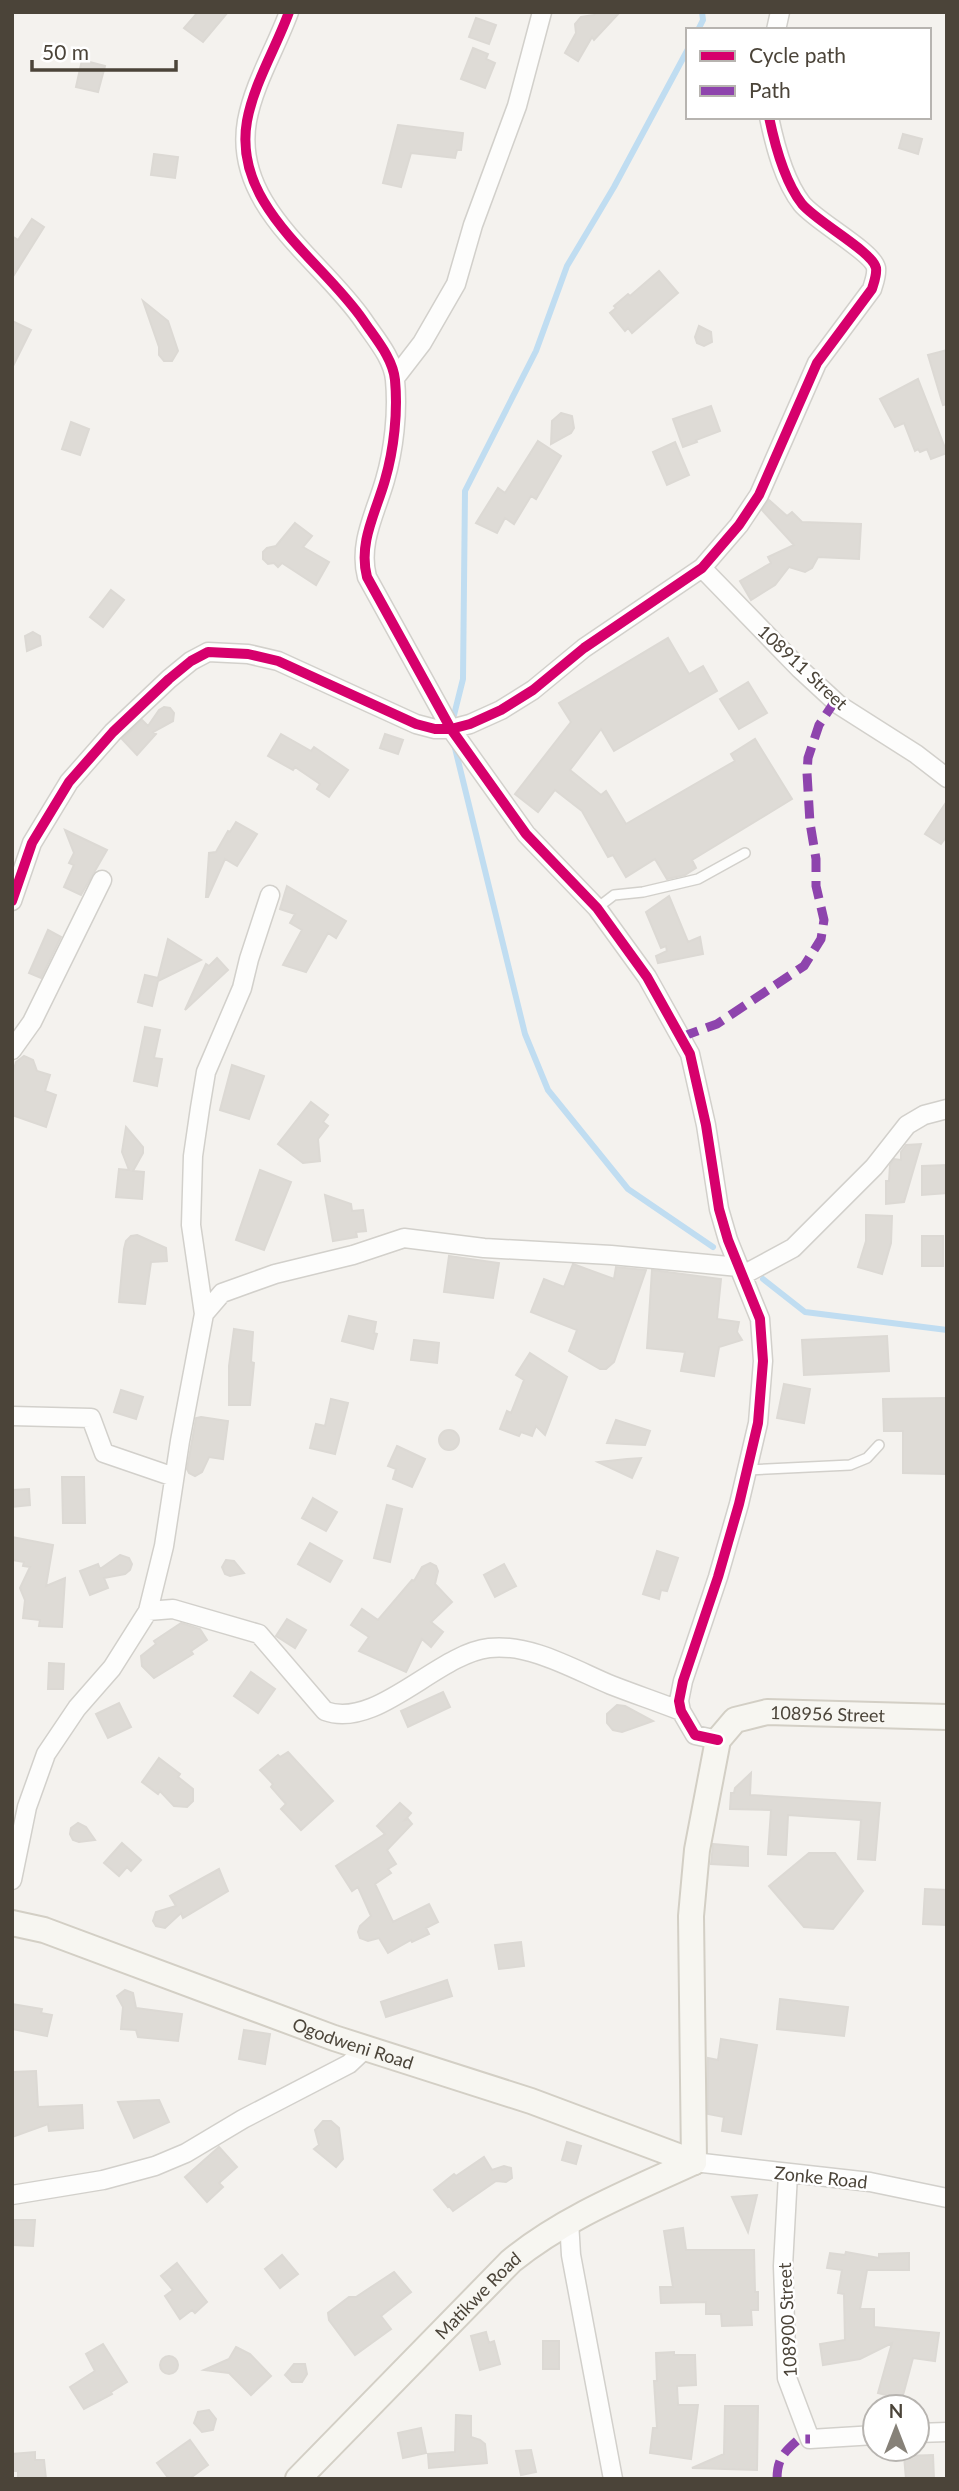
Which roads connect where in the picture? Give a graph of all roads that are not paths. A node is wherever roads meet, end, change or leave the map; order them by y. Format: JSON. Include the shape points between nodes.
{"nodes":[{"id":1,"x":289,"y":12,"type":"edge"},
{"id":2,"x":542,"y":12,"type":"edge"},
{"id":3,"x":770,"y":119,"type":"edge"},
{"id":4,"x":395,"y":378,"type":"junction"},
{"id":5,"x":702,"y":568,"type":"junction"},
{"id":6,"x":451,"y":729,"type":"junction"},
{"id":7,"x":947,"y":778,"type":"edge"},
{"id":8,"x":745,"y":853,"type":"dead end"},
{"id":9,"x":102,"y":880,"type":"dead end"},
{"id":10,"x":270,"y":895,"type":"dead end"},
{"id":11,"x":12,"y":901,"type":"edge"},
{"id":12,"x":597,"y":908,"type":"junction"},
{"id":13,"x":12,"y":1050,"type":"edge"},
{"id":14,"x":947,"y":1109,"type":"edge"},
{"id":15,"x":741,"y":1271,"type":"junction"},
{"id":16,"x":204,"y":1314,"type":"junction"},
{"id":17,"x":12,"y":1416,"type":"edge"},
{"id":18,"x":879,"y":1445,"type":"dead end"},
{"id":19,"x":747,"y":1470,"type":"junction"},
{"id":20,"x":174,"y":1477,"type":"junction"},
{"id":21,"x":148,"y":1611,"type":"junction"},
{"id":22,"x":681,"y":1711,"type":"junction"},
{"id":23,"x":947,"y":1717,"type":"edge"},
{"id":24,"x":718,"y":1740,"type":"junction"},
{"id":25,"x":12,"y":1880,"type":"edge"},
{"id":26,"x":12,"y":1923,"type":"edge"},
{"id":27,"x":365,"y":2049,"type":"junction"},
{"id":28,"x":694,"y":2162,"type":"junction"},
{"id":29,"x":788,"y":2174,"type":"junction"},
{"id":30,"x":12,"y":2195,"type":"edge"},
{"id":31,"x":947,"y":2198,"type":"edge"},
{"id":32,"x":569,"y":2221,"type":"junction"},
{"id":33,"x":861,"y":2436,"type":"edge"},
{"id":34,"x":298,"y":2479,"type":"edge"},
{"id":35,"x":613,"y":2479,"type":"edge"}],
"edges":[{"from":1,"to":4,"type":"street","via":[[247,120],[248,167],[274,216],[351,302],[392,364]]},
{"from":2,"to":4,"type":"street","via":[[517,106],[456,284],[422,343]]},
{"from":3,"to":5,"type":"street","via":[[783,168],[801,203],[867,253],[876,268],[876,280],[817,363],[759,495]]},
{"from":4,"to":6,"type":"street","via":[[393,441],[366,538],[364,565]]},
{"from":5,"to":6,"type":"street","via":[[584,648],[522,697]]},
{"from":5,"to":7,"type":"street","name":"108911 Street","via":[[839,705]]},
{"from":6,"to":11,"type":"street","via":[[416,724],[278,662],[248,654],[208,652],[169,679],[69,782],[32,843]]},
{"from":6,"to":12,"type":"street","via":[[526,834]]},
{"from":8,"to":12,"type":"lane","via":[[698,879],[614,895]]},
{"from":9,"to":13,"type":"street","via":[[32,1022]]},
{"from":10,"to":16,"type":"street","via":[[242,988],[206,1072],[200,1108],[191,1225]]},
{"from":12,"to":15,"type":"street","via":[[647,977],[690,1054],[719,1209]]},
{"from":14,"to":15,"type":"street","via":[[907,1125],[874,1167],[793,1248]]},
{"from":15,"to":16,"type":"street","via":[[404,1238],[243,1284],[222,1293]]},
{"from":15,"to":19,"type":"street","via":[[760,1320],[763,1361],[758,1423]]},
{"from":16,"to":20,"type":"street"},
{"from":17,"to":20,"type":"street","via":[[91,1418],[104,1453]]},
{"from":18,"to":19,"type":"lane","via":[[867,1458],[850,1465]]},
{"from":19,"to":22,"type":"street","via":[[718,1577],[682,1681]]},
{"from":20,"to":21,"type":"street"},
{"from":21,"to":22,"type":"street","via":[[173,1609],[259,1634],[325,1711],[337,1715],[359,1713],[472,1651],[507,1647],[551,1659]]},
{"from":21,"to":25,"type":"street","via":[[112,1668],[46,1754],[27,1807]]},
{"from":22,"to":24,"type":"street","via":[[695,1735]]},
{"from":23,"to":24,"type":"street","name":"108956 Street","via":[[767,1712],[735,1720]]},
{"from":24,"to":28,"type":"street","via":[[697,1850],[691,1916]]},
{"from":26,"to":27,"type":"street","name":"Ogodweni Road","via":[[44,1930]]},
{"from":27,"to":28,"type":"street","name":"Ogodweni Road","via":[[531,2101]]},
{"from":27,"to":30,"type":"street","via":[[349,2064],[186,2153],[103,2180]]},
{"from":28,"to":29,"type":"street","name":"Zonke Road"},
{"from":28,"to":32,"type":"street","name":"Matikwe Road"},
{"from":29,"to":31,"type":"street","name":"Zonke Road","via":[[870,2182]]},
{"from":29,"to":33,"type":"street","name":"108900 Street","via":[[783,2266],[790,2389],[810,2439]]},
{"from":32,"to":34,"type":"street","name":"Matikwe Road","via":[[511,2261]]},
{"from":32,"to":35,"type":"street","via":[[571,2255]]}]}
